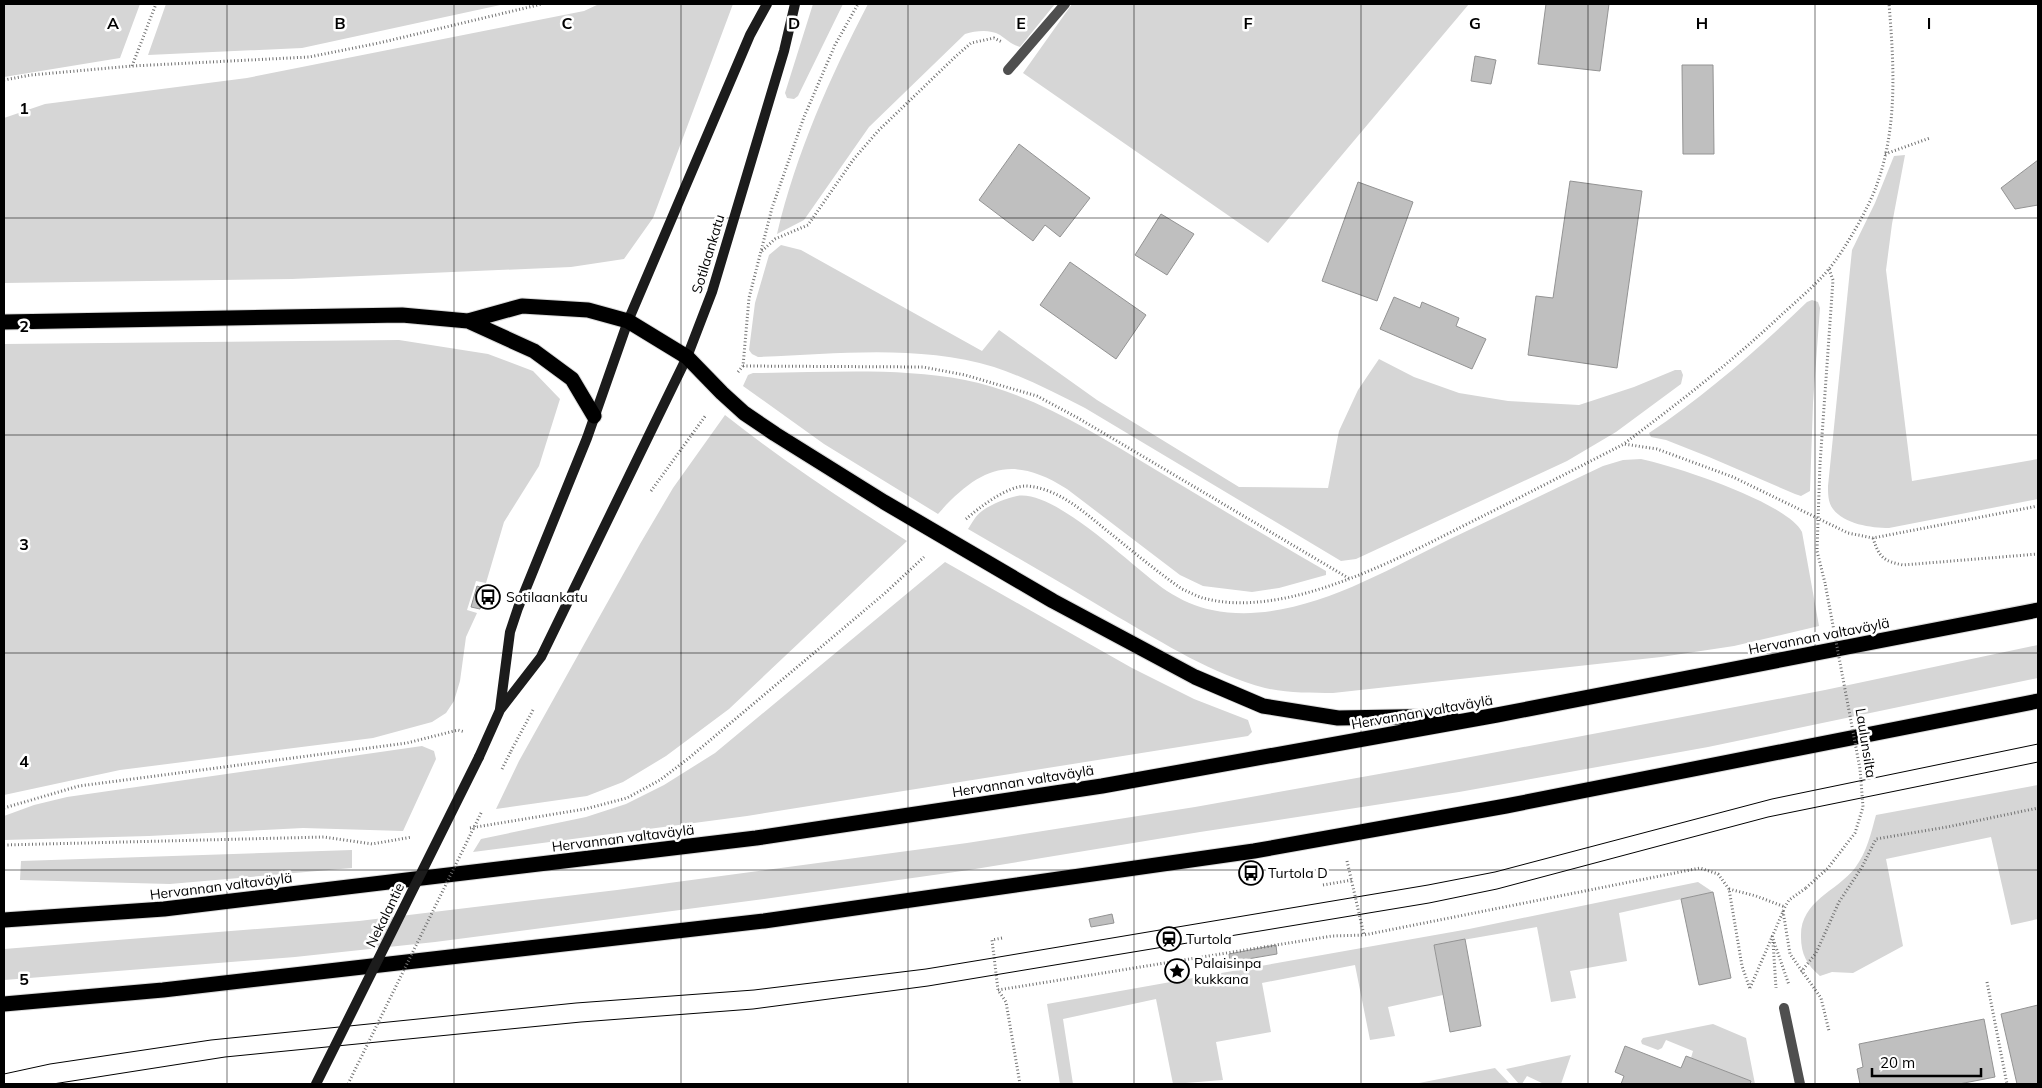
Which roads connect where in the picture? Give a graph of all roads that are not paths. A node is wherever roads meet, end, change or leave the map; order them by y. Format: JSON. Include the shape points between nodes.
{"nodes":[{"id":1,"x":767,"y":4,"type":"edge"},
{"id":2,"x":795,"y":4,"type":"edge"},
{"id":3,"x":1065,"y":4,"type":"edge"},
{"id":4,"x":1008,"y":70,"type":"dead end"},
{"id":5,"x":468,"y":320,"type":"junction"},
{"id":6,"x":628,"y":321,"type":"junction"},
{"id":7,"x":4,"y":322,"type":"edge"},
{"id":8,"x":686,"y":357,"type":"junction"},
{"id":9,"x":594,"y":416,"type":"junction"},
{"id":10,"x":2038,"y":610,"type":"edge"},
{"id":11,"x":2038,"y":701,"type":"edge"},
{"id":12,"x":500,"y":710,"type":"junction"},
{"id":13,"x":1497,"y":715,"type":"junction"},
{"id":14,"x":479,"y":758,"type":"joint"},
{"id":15,"x":4,"y":920,"type":"edge"},
{"id":16,"x":4,"y":1004,"type":"edge"},
{"id":17,"x":1784,"y":1008,"type":"road end"},
{"id":18,"x":316,"y":1084,"type":"edge"},
{"id":19,"x":1800,"y":1084,"type":"edge"}],
"edges":[{"from":1,"to":6,"type":"main road","name":"Sotilaankatu","via":[[750,35]]},
{"from":2,"to":8,"type":"main road","name":"Sotilaankatu","via":[[712,292]]},
{"from":3,"to":4,"type":"street"},
{"from":5,"to":6,"type":"highway","via":[[522,306],[588,310]]},
{"from":5,"to":7,"type":"highway","via":[[402,315]]},
{"from":5,"to":9,"type":"highway","via":[[534,351],[572,379]]},
{"from":6,"to":8,"type":"highway"},
{"from":6,"to":9,"type":"main road","name":"Sotilaankatu"},
{"from":8,"to":12,"type":"main road","name":"Sotilaankatu","via":[[541,657]]},
{"from":8,"to":13,"type":"highway","via":[[744,412],[884,502],[1044,596],[1195,676],[1263,706],[1338,718]]},
{"from":9,"to":12,"type":"main road","name":"Sotilaankatu","via":[[510,632]]},
{"from":10,"to":13,"type":"highway","name":"Hervannan valtaväylä"},
{"from":11,"to":16,"type":"highway","via":[[1506,806],[1254,851],[764,921],[163,990]]},
{"from":12,"to":14,"type":"main road","name":"Sotilaankatu"},
{"from":13,"to":15,"type":"highway","name":"Hervannan valtaväylä","via":[[1102,786],[756,838],[164,909]]},
{"from":14,"to":18,"type":"main road","name":"Nekalantie","bridge":true},
{"from":17,"to":19,"type":"street"}]}
